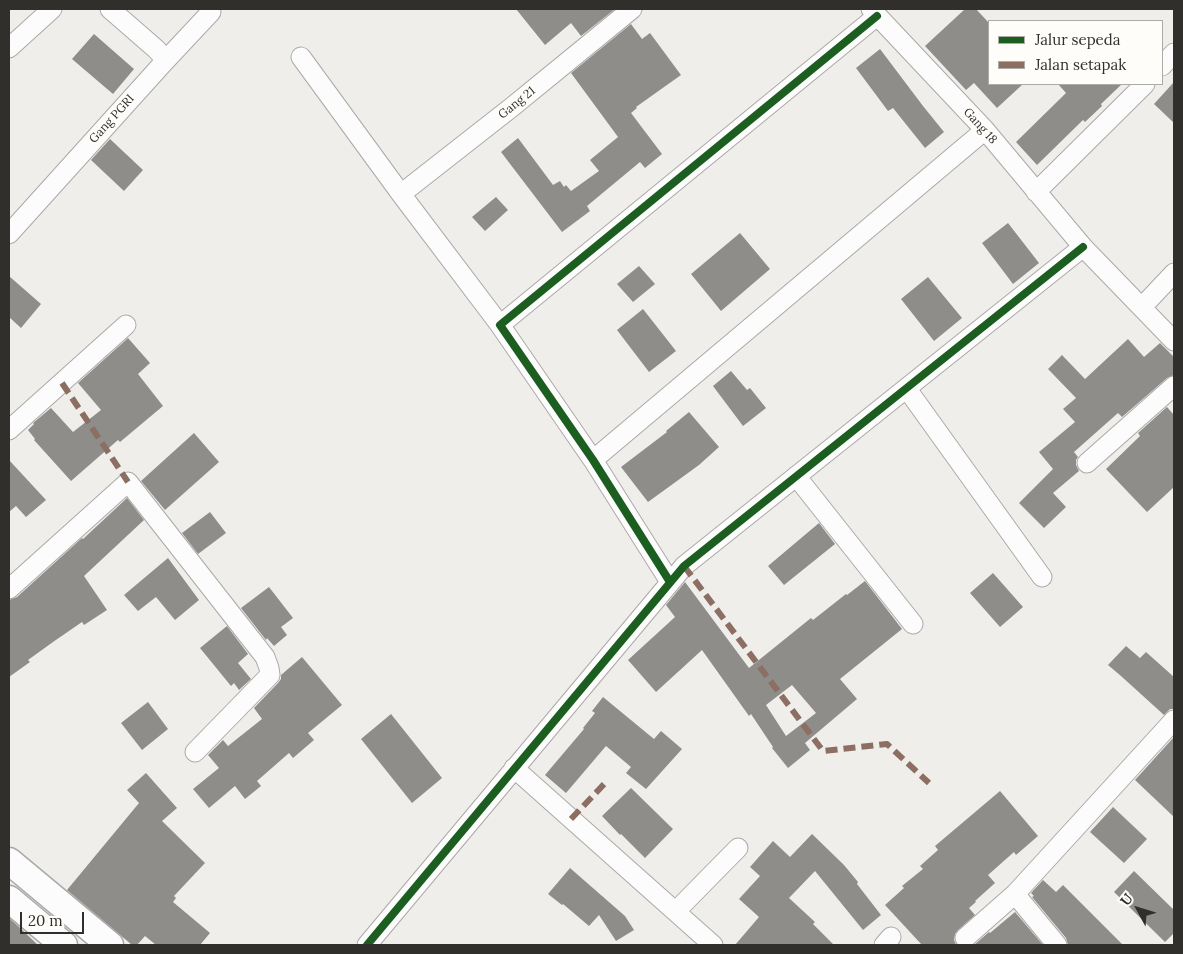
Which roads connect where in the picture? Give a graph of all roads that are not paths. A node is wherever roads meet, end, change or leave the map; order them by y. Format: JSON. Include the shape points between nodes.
{"nodes":[{"id":1,"x":52,"y":9,"type":"edge"},
{"id":2,"x":110,"y":9,"type":"edge"},
{"id":3,"x":632,"y":9,"type":"edge"},
{"id":4,"x":211,"y":12,"type":"dead end"},
{"id":5,"x":874,"y":12,"type":"edge"},
{"id":6,"x":9,"y":48,"type":"edge"},
{"id":7,"x":1174,"y":54,"type":"edge"},
{"id":8,"x":301,"y":57,"type":"dead end"},
{"id":9,"x":166,"y":60,"type":"junction"},
{"id":10,"x":1163,"y":65,"type":"edge"},
{"id":11,"x":1144,"y":85,"type":"edge"},
{"id":12,"x":985,"y":130,"type":"junction"},
{"id":13,"x":1036,"y":192,"type":"junction"},
{"id":14,"x":401,"y":194,"type":"junction"},
{"id":15,"x":9,"y":234,"type":"edge"},
{"id":16,"x":1083,"y":247,"type":"junction"},
{"id":17,"x":1174,"y":272,"type":"edge"},
{"id":18,"x":1142,"y":307,"type":"junction"},
{"id":19,"x":126,"y":325,"type":"dead end"},
{"id":20,"x":500,"y":325,"type":"junction"},
{"id":21,"x":1174,"y":341,"type":"edge"},
{"id":22,"x":1174,"y":386,"type":"edge"},
{"id":23,"x":907,"y":388,"type":"junction"},
{"id":24,"x":9,"y":430,"type":"edge"},
{"id":25,"x":593,"y":460,"type":"junction"},
{"id":26,"x":1087,"y":463,"type":"dead end"},
{"id":27,"x":796,"y":476,"type":"junction"},
{"id":28,"x":1042,"y":577,"type":"dead end"},
{"id":29,"x":670,"y":582,"type":"junction"},
{"id":30,"x":9,"y":589,"type":"edge"},
{"id":31,"x":913,"y":624,"type":"dead end"},
{"id":32,"x":1174,"y":720,"type":"edge"},
{"id":33,"x":195,"y":752,"type":"dead end"},
{"id":34,"x":514,"y":768,"type":"junction"},
{"id":35,"x":738,"y":848,"type":"dead end"},
{"id":36,"x":9,"y":861,"type":"edge"},
{"id":37,"x":1015,"y":894,"type":"junction"},
{"id":38,"x":9,"y":899,"type":"edge"},
{"id":39,"x":676,"y":911,"type":"junction"},
{"id":40,"x":965,"y":938,"type":"dead end"},
{"id":41,"x":64,"y":945,"type":"edge"},
{"id":42,"x":110,"y":945,"type":"edge"},
{"id":43,"x":367,"y":945,"type":"edge"},
{"id":44,"x":713,"y":945,"type":"edge"},
{"id":45,"x":1057,"y":945,"type":"edge"}],
"edges":[{"from":1,"to":6,"type":"street"},
{"from":2,"to":9,"type":"street"},
{"from":3,"to":14,"type":"street","name":"Gang 21"},
{"from":4,"to":9,"type":"street","name":"Gang PGRI"},
{"from":5,"to":12,"type":"street","name":"Gang 18"},
{"from":5,"to":20,"type":"street"},
{"from":7,"to":10,"type":"street"},
{"from":8,"to":14,"type":"street"},
{"from":9,"to":15,"type":"street","name":"Gang PGRI"},
{"from":11,"to":13,"type":"street"},
{"from":12,"to":13,"type":"street","name":"Gang 18"},
{"from":12,"to":25,"type":"street"},
{"from":13,"to":16,"type":"street","name":"Gang 18"},
{"from":14,"to":20,"type":"street"},
{"from":16,"to":18,"type":"street","name":"Gang 18"},
{"from":16,"to":23,"type":"street"},
{"from":17,"to":18,"type":"street"},
{"from":18,"to":21,"type":"street","name":"Gang 18"},
{"from":19,"to":24,"type":"street"},
{"from":20,"to":25,"type":"street"},
{"from":22,"to":26,"type":"street"},
{"from":23,"to":27,"type":"street"},
{"from":23,"to":28,"type":"street"},
{"from":25,"to":29,"type":"street"},
{"from":27,"to":29,"type":"street","via":[[684,566]]},
{"from":27,"to":31,"type":"street"},
{"from":29,"to":34,"type":"street"},
{"from":30,"to":33,"type":"street","via":[[128,482],[265,657],[269,668],[270,675]]},
{"from":32,"to":37,"type":"street"},
{"from":34,"to":39,"type":"street"},
{"from":34,"to":43,"type":"street"},
{"from":35,"to":39,"type":"street"},
{"from":36,"to":42,"type":"main road"},
{"from":37,"to":40,"type":"street"},
{"from":37,"to":45,"type":"street"},
{"from":38,"to":41,"type":"main road"},
{"from":39,"to":44,"type":"street"}]}
